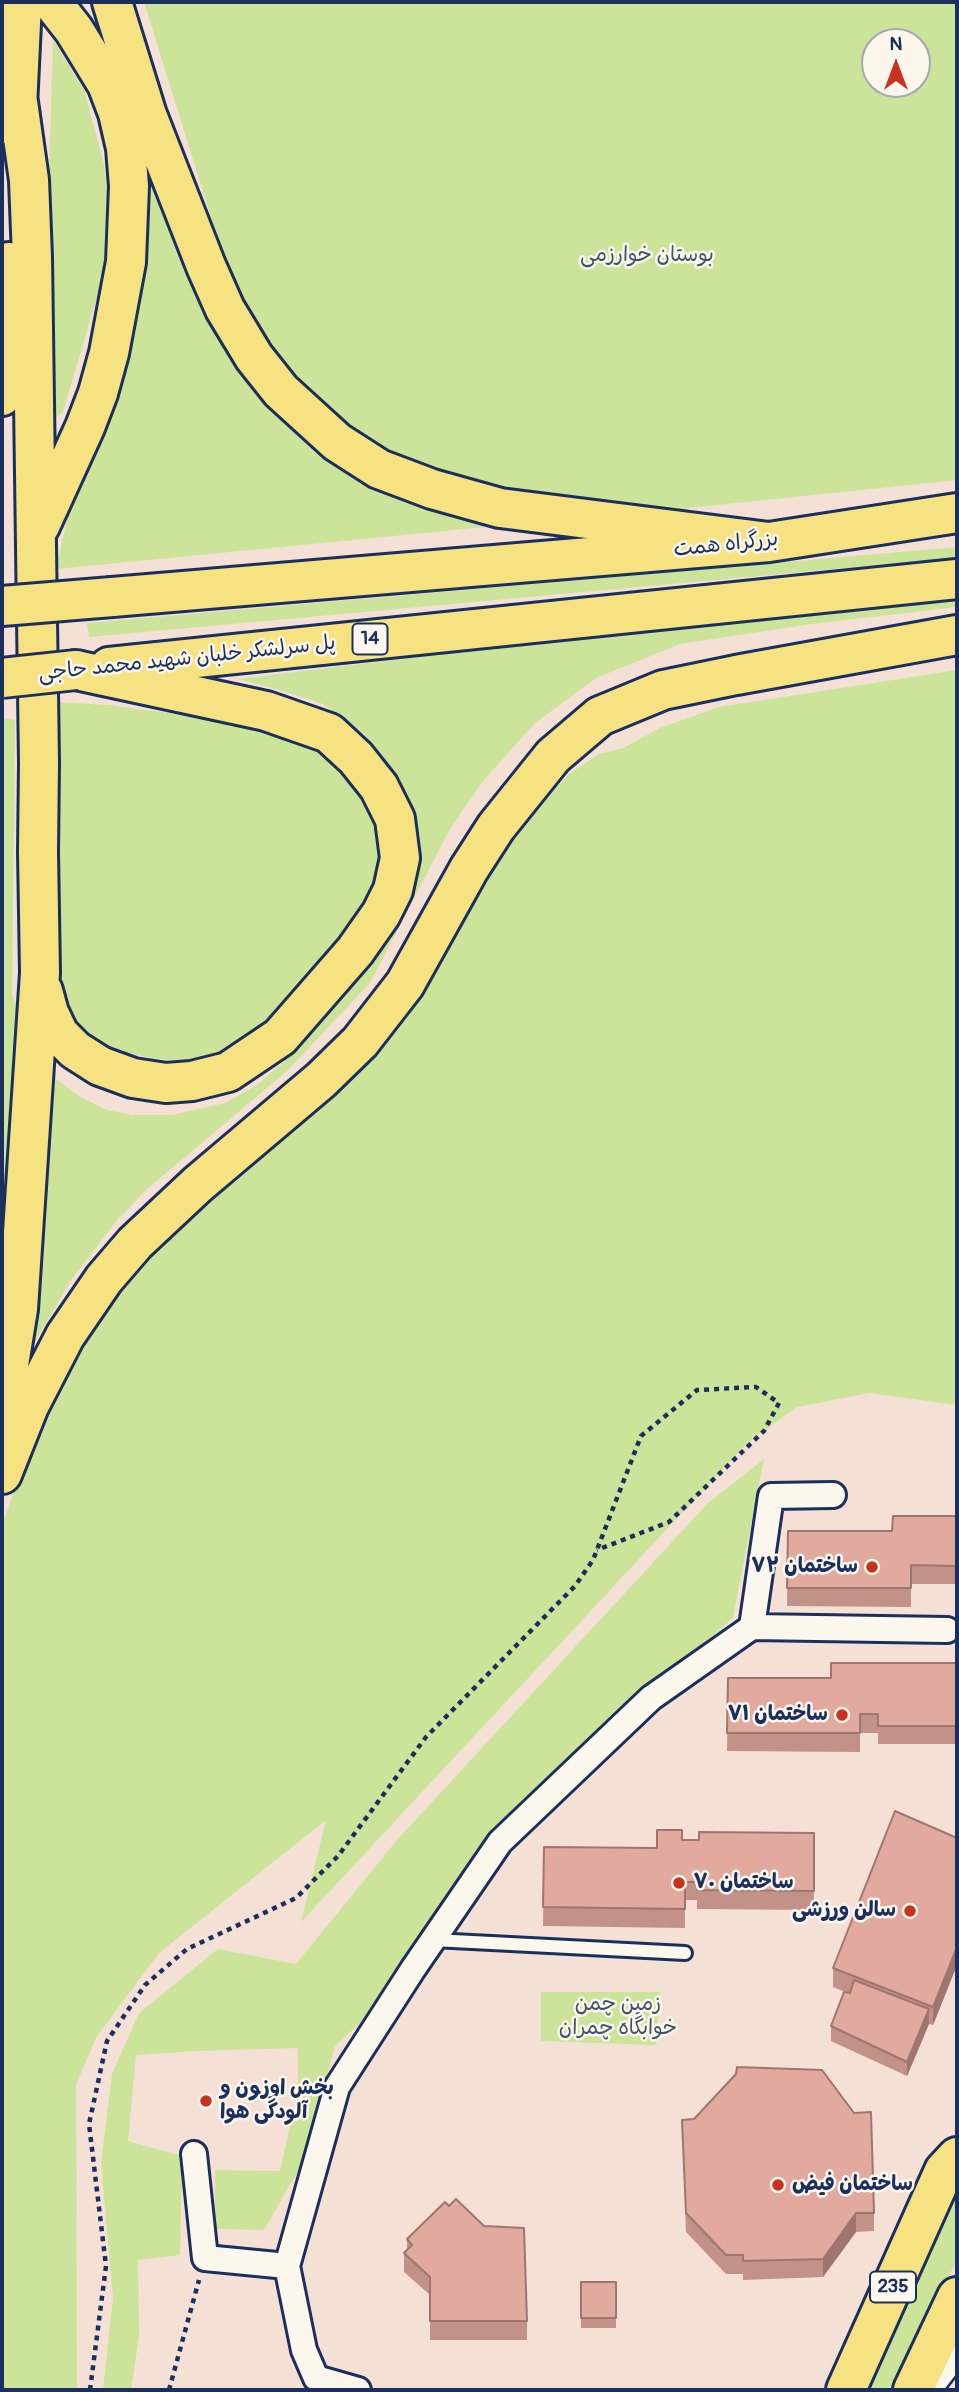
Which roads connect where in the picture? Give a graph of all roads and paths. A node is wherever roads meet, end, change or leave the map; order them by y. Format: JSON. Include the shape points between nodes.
{"nodes":[{"id":1,"x":22,"y":2,"type":"edge"},
{"id":2,"x":52,"y":2,"type":"edge"},
{"id":3,"x":112,"y":2,"type":"edge"},
{"id":4,"x":18,"y":102,"type":"junction"},
{"id":5,"x":2,"y":396,"type":"edge"},
{"id":6,"x":957,"y":513,"type":"edge"},
{"id":7,"x":36,"y":534,"type":"junction"},
{"id":8,"x":769,"y":542,"type":"junction"},
{"id":9,"x":957,"y":579,"type":"edge"},
{"id":10,"x":2,"y":606,"type":"edge"},
{"id":11,"x":957,"y":635,"type":"edge"},
{"id":12,"x":76,"y":670,"type":"junction"},
{"id":13,"x":2,"y":678,"type":"edge"},
{"id":14,"x":40,"y":973,"type":"junction"},
{"id":15,"x":2,"y":1408,"type":"edge"},
{"id":16,"x":2,"y":1474,"type":"edge"},
{"id":17,"x":833,"y":1495,"type":"dead end"},
{"id":18,"x":597,"y":1550,"type":"junction"},
{"id":19,"x":752,"y":1628,"type":"junction"},
{"id":20,"x":947,"y":1630,"type":"dead end"},
{"id":21,"x":433,"y":1940,"type":"junction"},
{"id":22,"x":685,"y":1953,"type":"dead end"},
{"id":23,"x":194,"y":2154,"type":"dead end"},
{"id":24,"x":948,"y":2170,"type":"edge"},
{"id":25,"x":205,"y":2258,"type":"junction"},
{"id":26,"x":287,"y":2266,"type":"junction"},
{"id":27,"x":957,"y":2297,"type":"edge"},
{"id":28,"x":957,"y":2346,"type":"edge"},
{"id":29,"x":90,"y":2390,"type":"edge"},
{"id":30,"x":169,"y":2390,"type":"edge"},
{"id":31,"x":358,"y":2390,"type":"edge"},
{"id":32,"x":846,"y":2390,"type":"edge"},
{"id":33,"x":913,"y":2390,"type":"edge"},
{"id":34,"x":922,"y":2390,"type":"edge"}],
"edges":[{"from":1,"to":4,"type":"main road"},
{"from":2,"to":7,"type":"main road","via":[[107,84],[126,148],[130,186],[121,288],[109,354],[98,393]]},
{"from":3,"to":8,"type":"main road","via":[[147,116],[225,309],[281,391],[337,442],[379,469],[500,508]]},
{"from":4,"to":5,"type":"main road"},
{"from":4,"to":7,"type":"main road","via":[[29,180]]},
{"from":6,"to":8,"type":"main road","name":"بزرگراه همت"},
{"from":7,"to":14,"type":"main road"},
{"from":8,"to":10,"type":"main road","name":"بزرگراه همت","bridge":true},
{"from":9,"to":12,"type":"main road","name":"پل سرلشکر خلبان شهید محمد حاجی","number":"14"},
{"from":11,"to":16,"type":"main road","via":[[663,690],[600,716],[553,756],[496,827],[405,984],[360,1042],[198,1184],[104,1279],[65,1336],[29,1406]]},
{"from":12,"to":13,"type":"main road","name":"پل سرلشکر خلبان شهید محمد حاجی","number":"14","bridge":true},
{"from":12,"to":14,"type":"main road","via":[[266,710],[329,733],[379,787],[394,819],[400,858],[382,914],[355,951],[280,1037],[228,1072],[166,1083],[132,1078],[100,1066],[59,1034]]},
{"from":14,"to":15,"type":"main road","via":[[18,1309]]},
{"from":17,"to":19,"type":"street","via":[[771,1496]]},
{"from":18,"to":18,"type":"path","via":[[641,1436],[697,1390],[756,1387],[779,1403],[764,1431],[669,1522]]},
{"from":18,"to":29,"type":"path","via":[[575,1586],[426,1737],[338,1856],[296,1898],[187,1949],[145,1985],[107,2040],[89,2123],[106,2266]]},
{"from":19,"to":20,"type":"street"},
{"from":19,"to":21,"type":"street","via":[[651,1698],[500,1842]]},
{"from":21,"to":22,"type":"lane"},
{"from":21,"to":26,"type":"street","via":[[337,2087]]},
{"from":23,"to":25,"type":"street"},
{"from":24,"to":32,"type":"main road","number":"235"},
{"from":25,"to":26,"type":"street"},
{"from":25,"to":30,"type":"path"},
{"from":26,"to":31,"type":"street","via":[[304,2350],[316,2378]]},
{"from":27,"to":33,"type":"main road"},
{"from":28,"to":34,"type":"main road"}]}
